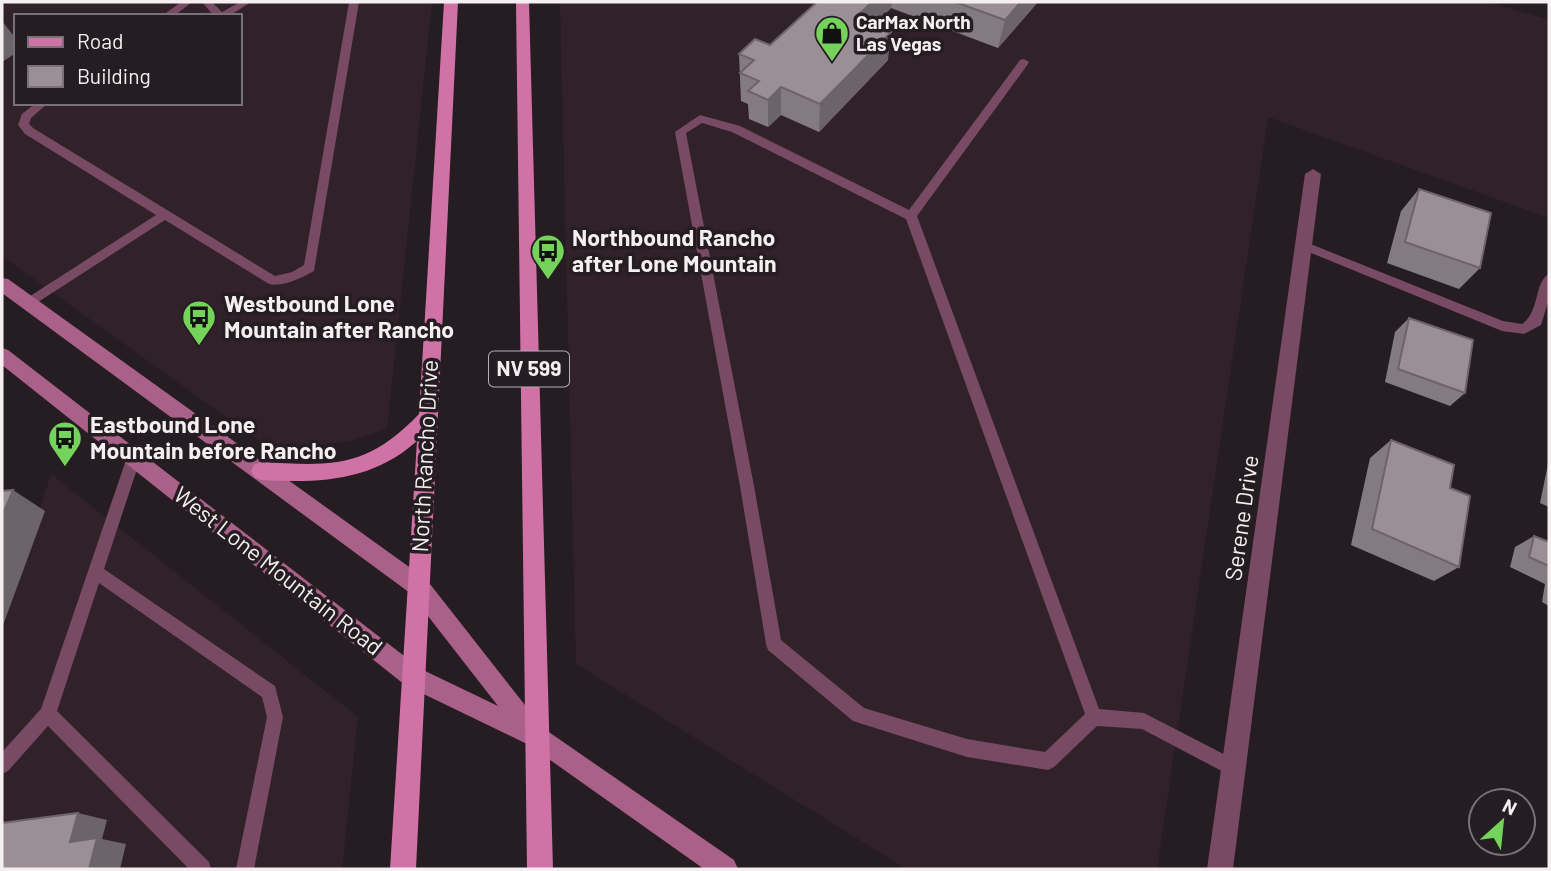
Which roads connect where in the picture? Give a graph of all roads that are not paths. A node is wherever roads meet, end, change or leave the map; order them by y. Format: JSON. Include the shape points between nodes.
{"nodes":[{"id":1,"x":187,"y":2,"type":"edge"},
{"id":2,"x":246,"y":2,"type":"edge"},
{"id":3,"x":354,"y":2,"type":"edge"},
{"id":4,"x":451,"y":2,"type":"edge"},
{"id":5,"x":522,"y":2,"type":"edge"},
{"id":6,"x":170,"y":14,"type":"edge"},
{"id":7,"x":225,"y":14,"type":"edge"},
{"id":8,"x":1024,"y":62,"type":"dead end"},
{"id":9,"x":40,"y":105,"type":"edge"},
{"id":10,"x":1312,"y":174,"type":"dead end"},
{"id":11,"x":165,"y":215,"type":"junction"},
{"id":12,"x":911,"y":216,"type":"junction"},
{"id":13,"x":1303,"y":245,"type":"junction"},
{"id":14,"x":1549,"y":279,"type":"edge"},
{"id":15,"x":2,"y":284,"type":"edge"},
{"id":16,"x":29,"y":303,"type":"junction"},
{"id":17,"x":2,"y":355,"type":"edge"},
{"id":18,"x":428,"y":417,"type":"junction"},
{"id":19,"x":134,"y":457,"type":"junction"},
{"id":20,"x":261,"y":471,"type":"junction"},
{"id":21,"x":96,"y":572,"type":"junction"},
{"id":22,"x":418,"y":586,"type":"junction"},
{"id":23,"x":413,"y":677,"type":"junction"},
{"id":24,"x":48,"y":714,"type":"junction"},
{"id":25,"x":1094,"y":717,"type":"junction"},
{"id":26,"x":537,"y":737,"type":"junction"},
{"id":27,"x":2,"y":765,"type":"edge"},
{"id":28,"x":1233,"y":768,"type":"junction"},
{"id":29,"x":202,"y":869,"type":"edge"},
{"id":30,"x":245,"y":869,"type":"edge"},
{"id":31,"x":402,"y":869,"type":"edge"},
{"id":32,"x":540,"y":869,"type":"edge"},
{"id":33,"x":725,"y":869,"type":"edge"},
{"id":34,"x":1220,"y":869,"type":"edge"}],
"edges":[{"from":1,"to":6,"type":"lane"},
{"from":2,"to":7,"type":"lane"},
{"from":3,"to":11,"type":"lane","via":[[310,268],[274,281]]},
{"from":4,"to":18,"type":"main road","name":"North Rancho Drive"},
{"from":5,"to":26,"type":"main road","number":"NV 599"},
{"from":8,"to":12,"type":"lane"},
{"from":9,"to":11,"type":"lane","via":[[26,116],[23,125],[29,131]]},
{"from":10,"to":13,"type":"street","name":"Serene Drive"},
{"from":11,"to":16,"type":"lane"},
{"from":12,"to":25,"type":"lane"},
{"from":12,"to":25,"type":"lane","via":[[736,129],[700,118],[680,132],[774,644],[859,715],[967,748],[1048,761]]},
{"from":13,"to":14,"type":"lane","via":[[1502,326],[1524,330],[1536,321]]},
{"from":13,"to":28,"type":"street","name":"Serene Drive"},
{"from":15,"to":16,"type":"main road","name":"West Lone Mountain Road"},
{"from":16,"to":20,"type":"main road","name":"West Lone Mountain Road"},
{"from":17,"to":19,"type":"main road","name":"West Lone Mountain Road"},
{"from":18,"to":20,"type":"main road","via":[[391,452],[352,470],[320,474]]},
{"from":18,"to":22,"type":"main road","name":"North Rancho Drive"},
{"from":19,"to":21,"type":"lane"},
{"from":19,"to":23,"type":"main road","name":"West Lone Mountain Road"},
{"from":20,"to":22,"type":"main road","name":"West Lone Mountain Road"},
{"from":21,"to":24,"type":"lane"},
{"from":21,"to":30,"type":"lane","via":[[269,692],[275,717]]},
{"from":22,"to":23,"type":"main road","name":"North Rancho Drive"},
{"from":22,"to":26,"type":"main road","name":"West Lone Mountain Road"},
{"from":23,"to":26,"type":"main road","name":"West Lone Mountain Road"},
{"from":23,"to":31,"type":"main road","name":"North Rancho Drive"},
{"from":24,"to":27,"type":"lane"},
{"from":24,"to":29,"type":"lane"},
{"from":25,"to":28,"type":"lane","via":[[1143,721]]},
{"from":26,"to":32,"type":"main road","number":"NV 599"},
{"from":26,"to":33,"type":"main road","name":"West Lone Mountain Road"},
{"from":28,"to":34,"type":"street","name":"Serene Drive"}]}
